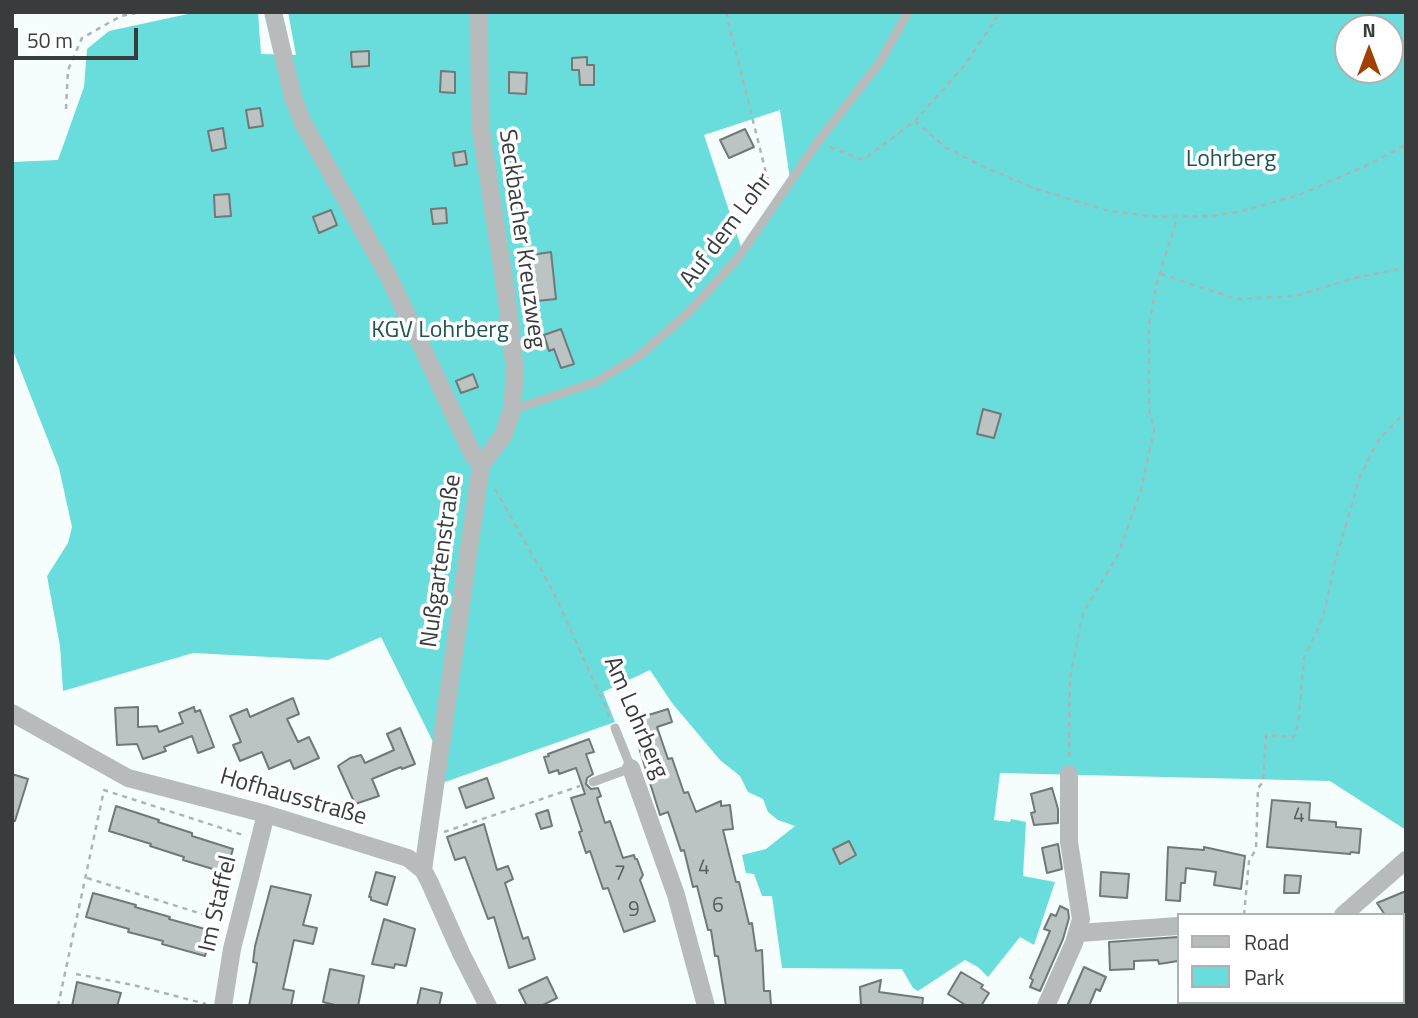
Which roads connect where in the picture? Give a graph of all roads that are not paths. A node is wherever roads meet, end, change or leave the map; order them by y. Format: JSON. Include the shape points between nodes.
{"nodes":[{"id":1,"x":273,"y":12,"type":"edge"},
{"id":2,"x":479,"y":12,"type":"edge"},
{"id":3,"x":908,"y":12,"type":"edge"},
{"id":4,"x":512,"y":410,"type":"junction"},
{"id":5,"x":481,"y":465,"type":"junction"},
{"id":6,"x":12,"y":713,"type":"edge"},
{"id":7,"x":615,"y":728,"type":"road end"},
{"id":8,"x":631,"y":768,"type":"junction"},
{"id":9,"x":1069,"y":774,"type":"road end"},
{"id":10,"x":593,"y":782,"type":"road end"},
{"id":11,"x":266,"y":814,"type":"junction"},
{"id":12,"x":1406,"y":860,"type":"edge"},
{"id":13,"x":423,"y":870,"type":"junction"},
{"id":14,"x":1345,"y":913,"type":"edge"},
{"id":15,"x":1176,"y":926,"type":"edge"},
{"id":16,"x":1079,"y":933,"type":"junction"},
{"id":17,"x":223,"y":1006,"type":"edge"},
{"id":18,"x":488,"y":1006,"type":"edge"},
{"id":19,"x":706,"y":1006,"type":"edge"},
{"id":20,"x":1046,"y":1006,"type":"edge"}],
"edges":[{"from":1,"to":5,"type":"street","name":"Nußgartenstraße","via":[[303,122],[388,275]]},
{"from":2,"to":4,"type":"street","name":"Seckbacher Kreuzweg","via":[[480,124],[515,370]]},
{"from":3,"to":4,"type":"lane","name":"Auf dem Lohr","via":[[880,62],[737,258],[689,312],[639,356],[596,383]]},
{"from":4,"to":5,"type":"street","name":"Seckbacher Kreuzweg","via":[[503,436]]},
{"from":5,"to":13,"type":"street","name":"Nußgartenstraße"},
{"from":6,"to":11,"type":"street","name":"Hofhausstraße","via":[[124,776]]},
{"from":7,"to":8,"type":"lane","name":"Am Lohrberg"},
{"from":8,"to":10,"type":"lane"},
{"from":8,"to":19,"type":"street","name":"Am Lohrberg","via":[[676,895]]},
{"from":9,"to":16,"type":"street","via":[[1069,842],[1080,905]]},
{"from":11,"to":13,"type":"street","name":"Hofhausstraße","via":[[395,852]]},
{"from":11,"to":17,"type":"street","name":"Im Staffel","via":[[237,925]]},
{"from":12,"to":14,"type":"street"},
{"from":13,"to":18,"type":"street"},
{"from":15,"to":16,"type":"street"},
{"from":16,"to":20,"type":"street"}]}
